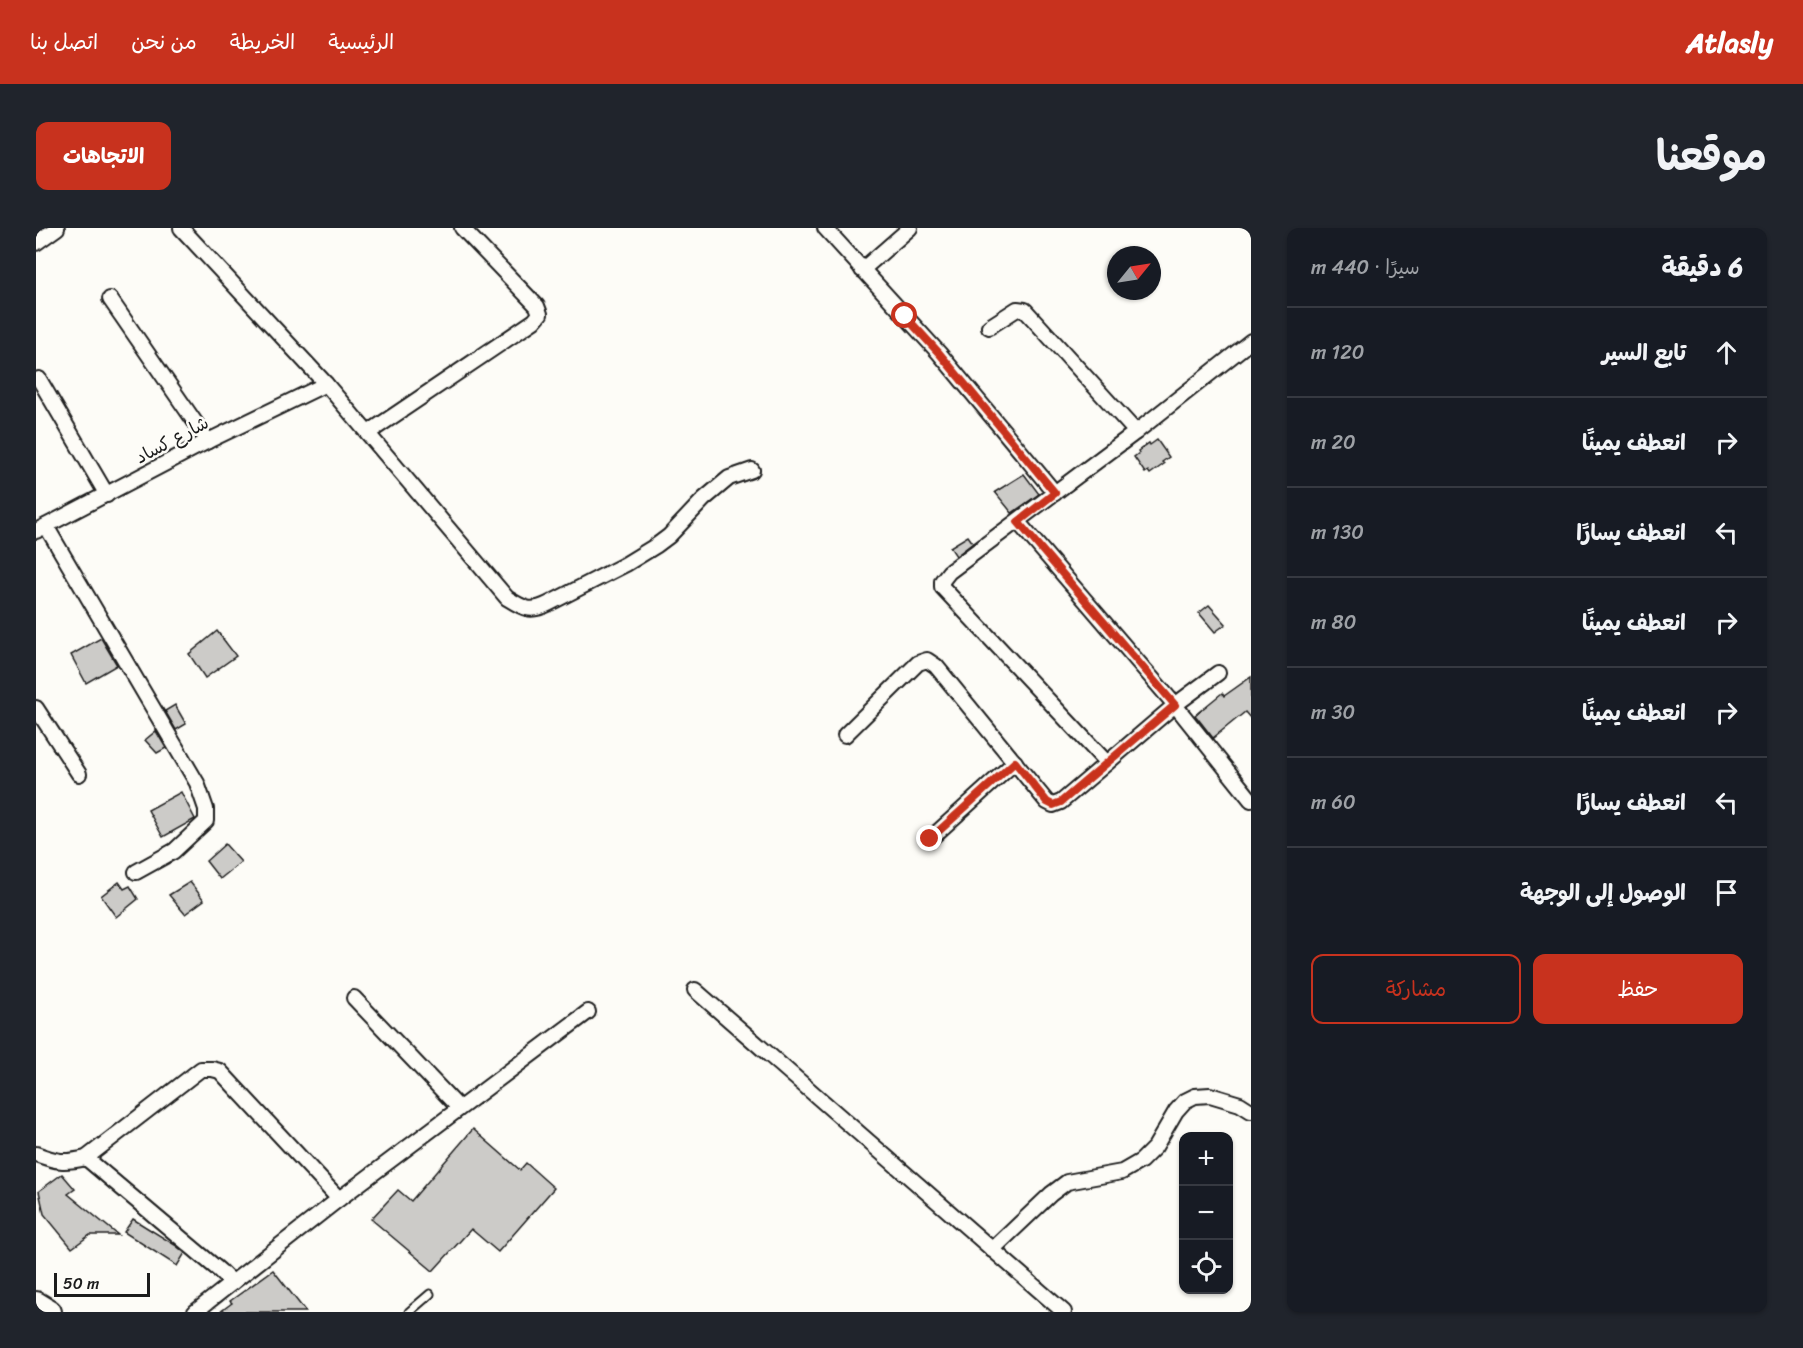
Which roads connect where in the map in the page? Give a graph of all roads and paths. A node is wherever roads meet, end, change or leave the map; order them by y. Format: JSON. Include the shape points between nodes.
{"nodes":[{"id":1,"x":57,"y":228,"type":"edge"},
{"id":2,"x":181,"y":228,"type":"edge"},
{"id":3,"x":462,"y":228,"type":"edge"},
{"id":4,"x":825,"y":228,"type":"edge"},
{"id":5,"x":910,"y":228,"type":"edge"},
{"id":6,"x":36,"y":243,"type":"edge"},
{"id":7,"x":862,"y":270,"type":"junction"},
{"id":8,"x":110,"y":299,"type":"dead end"},
{"id":9,"x":989,"y":327,"type":"dead end"},
{"id":10,"x":1251,"y":341,"type":"edge"},
{"id":11,"x":39,"y":379,"type":"dead end"},
{"id":12,"x":326,"y":384,"type":"junction"},
{"id":13,"x":1136,"y":432,"type":"junction"},
{"id":14,"x":368,"y":433,"type":"junction"},
{"id":15,"x":208,"y":441,"type":"junction"},
{"id":16,"x":752,"y":470,"type":"dead end"},
{"id":17,"x":1055,"y":493,"type":"junction"},
{"id":18,"x":107,"y":495,"type":"junction"},
{"id":19,"x":1018,"y":522,"type":"junction"},
{"id":20,"x":41,"y":528,"type":"edge"},
{"id":21,"x":1218,"y":673,"type":"dead end"},
{"id":22,"x":1175,"y":705,"type":"junction"},
{"id":23,"x":36,"y":708,"type":"edge"},
{"id":24,"x":845,"y":735,"type":"dead end"},
{"id":25,"x":1015,"y":762,"type":"junction"},
{"id":26,"x":1107,"y":763,"type":"junction"},
{"id":27,"x":79,"y":774,"type":"dead end"},
{"id":28,"x":1251,"y":800,"type":"edge"},
{"id":29,"x":930,"y":839,"type":"dead end"},
{"id":30,"x":136,"y":872,"type":"dead end"},
{"id":31,"x":695,"y":990,"type":"dead end"},
{"id":32,"x":354,"y":998,"type":"dead end"},
{"id":33,"x":588,"y":1012,"type":"dead end"},
{"id":34,"x":459,"y":1108,"type":"junction"},
{"id":35,"x":1251,"y":1111,"type":"edge"},
{"id":36,"x":36,"y":1154,"type":"edge"},
{"id":37,"x":86,"y":1158,"type":"junction"},
{"id":38,"x":339,"y":1198,"type":"junction"},
{"id":39,"x":993,"y":1250,"type":"junction"},
{"id":40,"x":232,"y":1283,"type":"junction"},
{"id":41,"x":430,"y":1294,"type":"dead end"},
{"id":42,"x":36,"y":1304,"type":"edge"},
{"id":43,"x":49,"y":1312,"type":"edge"},
{"id":44,"x":195,"y":1312,"type":"edge"},
{"id":45,"x":409,"y":1312,"type":"edge"},
{"id":46,"x":1064,"y":1312,"type":"edge"}],
"edges":[{"from":1,"to":6,"type":"street"},
{"from":2,"to":12,"type":"street"},
{"from":3,"to":14,"type":"street","via":[[537,306],[540,314]]},
{"from":4,"to":7,"type":"street"},
{"from":5,"to":7,"type":"street"},
{"from":7,"to":17,"type":"street","via":[[939,353]]},
{"from":8,"to":15,"type":"street"},
{"from":9,"to":13,"type":"street","via":[[1017,309],[1025,310]]},
{"from":10,"to":13,"type":"street"},
{"from":11,"to":18,"type":"street"},
{"from":12,"to":14,"type":"street"},
{"from":12,"to":15,"type":"street","name":"شارع كساد"},
{"from":13,"to":17,"type":"street"},
{"from":14,"to":16,"type":"street","via":[[507,598],[529,610],[539,609],[657,545],[729,478]]},
{"from":15,"to":18,"type":"street","name":"شارع كساد"},
{"from":17,"to":19,"type":"street"},
{"from":18,"to":20,"type":"street","name":"شارع كساد"},
{"from":19,"to":22,"type":"street"},
{"from":19,"to":26,"type":"street","via":[[949,572],[942,587]]},
{"from":20,"to":30,"type":"street","via":[[196,783],[206,809],[206,821],[174,851]]},
{"from":21,"to":22,"type":"street"},
{"from":22,"to":26,"type":"street"},
{"from":22,"to":28,"type":"street"},
{"from":23,"to":27,"type":"street"},
{"from":24,"to":25,"type":"street","via":[[918,663],[927,660]]},
{"from":25,"to":26,"type":"street","via":[[1053,805]]},
{"from":25,"to":29,"type":"street"},
{"from":31,"to":39,"type":"street"},
{"from":32,"to":34,"type":"street"},
{"from":33,"to":34,"type":"street"},
{"from":34,"to":38,"type":"street"},
{"from":35,"to":39,"type":"street","via":[[1210,1095],[1185,1101],[1155,1147],[1141,1161],[1122,1172],[1067,1182]]},
{"from":36,"to":37,"type":"street","via":[[55,1161]]},
{"from":37,"to":38,"type":"street","via":[[201,1069],[212,1069],[220,1071]]},
{"from":37,"to":40,"type":"street"},
{"from":38,"to":40,"type":"street"},
{"from":39,"to":46,"type":"street"},
{"from":40,"to":44,"type":"street"},
{"from":41,"to":45,"type":"lane"},
{"from":42,"to":43,"type":"highway"}]}
